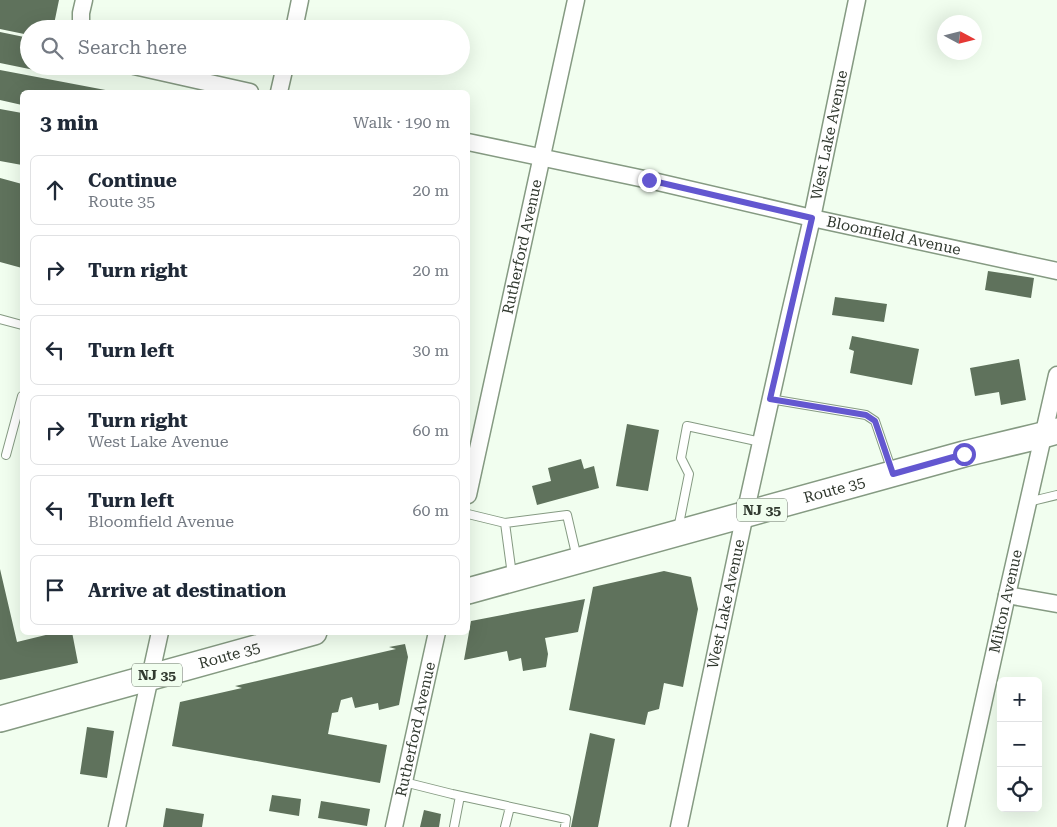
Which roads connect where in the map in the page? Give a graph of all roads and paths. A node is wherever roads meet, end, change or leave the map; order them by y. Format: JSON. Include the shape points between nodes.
{"nodes":[{"id":1,"x":84,"y":0,"type":"edge"},
{"id":2,"x":300,"y":0,"type":"edge"},
{"id":3,"x":576,"y":0,"type":"edge"},
{"id":4,"x":857,"y":0,"type":"edge"},
{"id":5,"x":81,"y":20,"type":"edge"},
{"id":6,"x":296,"y":20,"type":"edge"},
{"id":7,"x":174,"y":75,"type":"edge"},
{"id":8,"x":283,"y":75,"type":"edge"},
{"id":9,"x":241,"y":90,"type":"edge"},
{"id":10,"x":280,"y":90,"type":"edge"},
{"id":11,"x":470,"y":142,"type":"edge"},
{"id":12,"x":541,"y":157,"type":"junction"},
{"id":13,"x":812,"y":218,"type":"junction"},
{"id":14,"x":1057,"y":271,"type":"edge"},
{"id":15,"x":0,"y":319,"type":"edge"},
{"id":16,"x":20,"y":324,"type":"edge"},
{"id":17,"x":1057,"y":376,"type":"edge"},
{"id":18,"x":770,"y":399,"type":"junction"},
{"id":19,"x":20,"y":403,"type":"edge"},
{"id":20,"x":1050,"y":433,"type":"edge"},
{"id":21,"x":761,"y":442,"type":"junction"},
{"id":22,"x":6,"y":455,"type":"dead end"},
{"id":23,"x":893,"y":474,"type":"junction"},
{"id":24,"x":470,"y":486,"type":"edge"},
{"id":25,"x":1057,"y":495,"type":"edge"},
{"id":26,"x":1028,"y":502,"type":"junction"},
{"id":27,"x":470,"y":514,"type":"edge"},
{"id":28,"x":746,"y":514,"type":"junction"},
{"id":29,"x":505,"y":523,"type":"junction"},
{"id":30,"x":677,"y":533,"type":"junction"},
{"id":31,"x":578,"y":560,"type":"junction"},
{"id":32,"x":512,"y":578,"type":"junction"},
{"id":33,"x":470,"y":589,"type":"edge"},
{"id":34,"x":1007,"y":594,"type":"junction"},
{"id":35,"x":1057,"y":604,"type":"edge"},
{"id":36,"x":159,"y":635,"type":"edge"},
{"id":37,"x":303,"y":635,"type":"edge"},
{"id":38,"x":436,"y":635,"type":"edge"},
{"id":39,"x":150,"y":677,"type":"junction"},
{"id":40,"x":0,"y":719,"type":"edge"},
{"id":41,"x":404,"y":782,"type":"junction"},
{"id":42,"x":460,"y":796,"type":"junction"},
{"id":43,"x":510,"y":807,"type":"junction"},
{"id":44,"x":118,"y":827,"type":"edge"},
{"id":45,"x":394,"y":827,"type":"edge"},
{"id":46,"x":454,"y":827,"type":"edge"},
{"id":47,"x":505,"y":827,"type":"edge"},
{"id":48,"x":564,"y":827,"type":"edge"},
{"id":49,"x":679,"y":827,"type":"edge"},
{"id":50,"x":956,"y":827,"type":"edge"}],
"edges":[{"from":1,"to":5,"type":"street"},
{"from":2,"to":6,"type":"street"},
{"from":3,"to":12,"type":"street","name":"Rutherford Avenue"},
{"from":4,"to":13,"type":"street","name":"West Lake Avenue"},
{"from":7,"to":9,"type":"street"},
{"from":8,"to":10,"type":"street"},
{"from":11,"to":12,"type":"street","name":"Bloomfield Avenue"},
{"from":12,"to":13,"type":"street","name":"Bloomfield Avenue"},
{"from":12,"to":24,"type":"street","name":"Rutherford Avenue"},
{"from":13,"to":14,"type":"street","name":"Bloomfield Avenue"},
{"from":13,"to":18,"type":"street","name":"West Lake Avenue"},
{"from":15,"to":16,"type":"lane"},
{"from":17,"to":20,"type":"street","name":"Milton Avenue"},
{"from":18,"to":21,"type":"street","name":"West Lake Avenue"},
{"from":18,"to":23,"type":"lane","via":[[866,415],[875,421]]},
{"from":19,"to":22,"type":"lane"},
{"from":20,"to":23,"type":"main road","name":"Route 35","number":"NJ 35"},
{"from":20,"to":26,"type":"street","name":"Milton Avenue"},
{"from":21,"to":28,"type":"street","name":"West Lake Avenue"},
{"from":21,"to":30,"type":"lane","via":[[688,426],[680,458],[689,474]]},
{"from":23,"to":28,"type":"main road","name":"Route 35","number":"NJ 35"},
{"from":25,"to":26,"type":"lane"},
{"from":26,"to":34,"type":"street","name":"Milton Avenue"},
{"from":27,"to":29,"type":"lane"},
{"from":28,"to":30,"type":"main road","name":"Route 35","number":"NJ 35"},
{"from":28,"to":49,"type":"street","name":"West Lake Avenue"},
{"from":29,"to":31,"type":"lane","via":[[567,515]]},
{"from":29,"to":32,"type":"lane"},
{"from":30,"to":31,"type":"main road","name":"Route 35","number":"NJ 35"},
{"from":31,"to":32,"type":"main road","name":"Route 35","number":"NJ 35"},
{"from":32,"to":33,"type":"main road","name":"Route 35","number":"NJ 35"},
{"from":34,"to":35,"type":"street"},
{"from":34,"to":50,"type":"street","name":"Milton Avenue"},
{"from":36,"to":39,"type":"street"},
{"from":37,"to":39,"type":"main road","name":"Route 35","number":"NJ 35"},
{"from":38,"to":41,"type":"street","name":"Rutherford Avenue"},
{"from":39,"to":40,"type":"main road","name":"Route 35","number":"NJ 35"},
{"from":39,"to":44,"type":"street"},
{"from":41,"to":42,"type":"lane"},
{"from":41,"to":45,"type":"street","name":"Rutherford Avenue"},
{"from":42,"to":43,"type":"lane"},
{"from":42,"to":46,"type":"lane"},
{"from":43,"to":47,"type":"lane"},
{"from":43,"to":48,"type":"lane","via":[[566,819]]}]}
